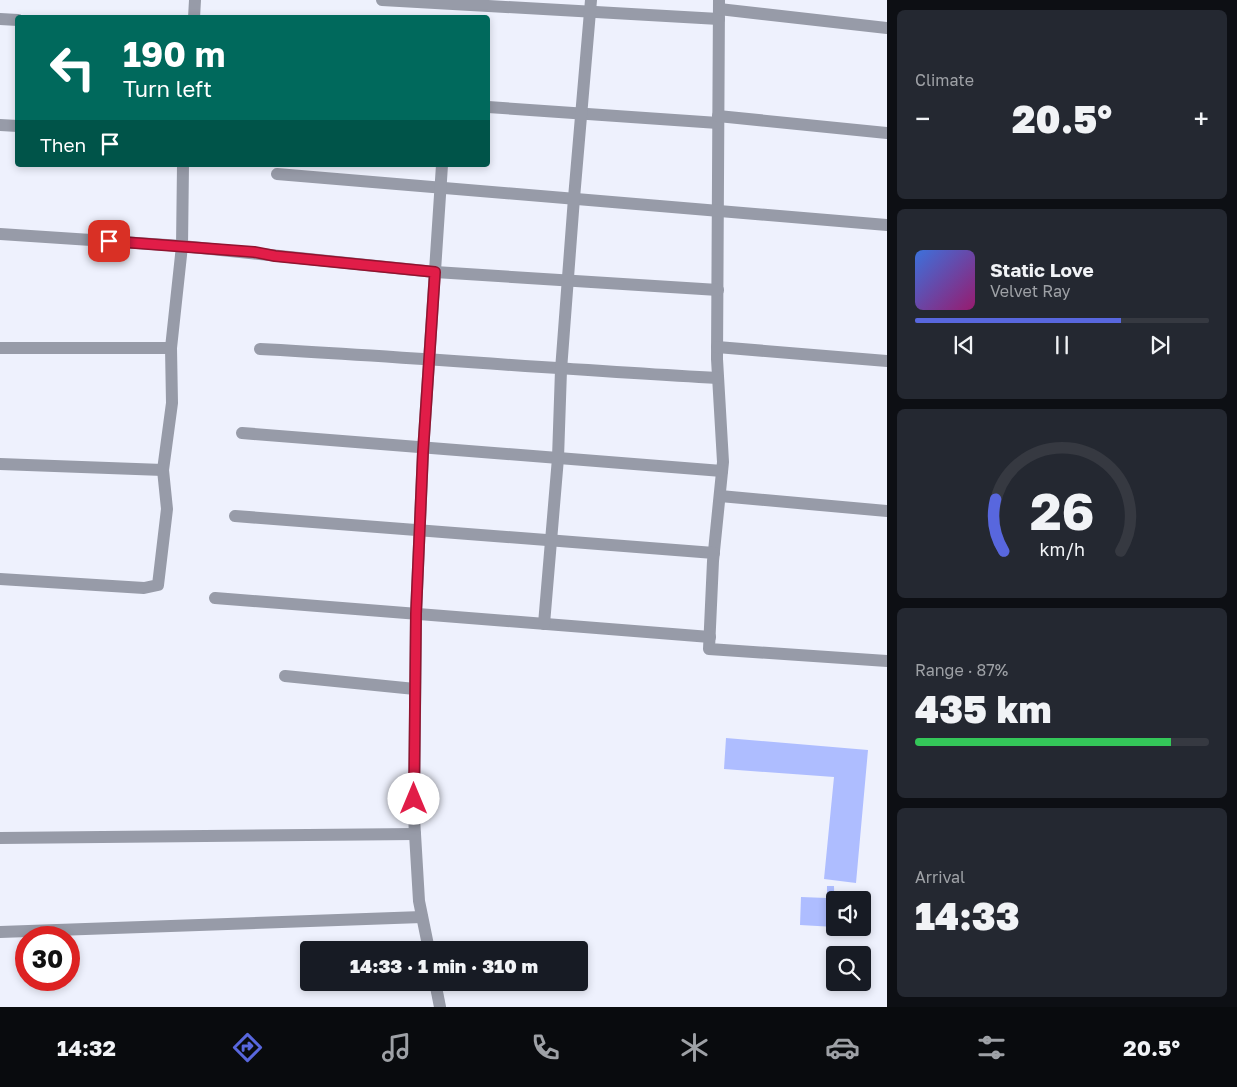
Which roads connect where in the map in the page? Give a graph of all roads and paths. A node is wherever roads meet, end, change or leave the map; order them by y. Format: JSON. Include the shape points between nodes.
{"nodes":[{"id":1,"x":195,"y":0,"type":"edge"},
{"id":2,"x":382,"y":0,"type":"edge"},
{"id":3,"x":591,"y":6,"type":"edge"},
{"id":4,"x":454,"y":8,"type":"edge"},
{"id":5,"x":719,"y":10,"type":"edge"},
{"id":6,"x":194,"y":15,"type":"edge"},
{"id":7,"x":0,"y":19,"type":"edge"},
{"id":8,"x":15,"y":20,"type":"edge"},
{"id":9,"x":887,"y":28,"type":"edge"},
{"id":10,"x":490,"y":107,"type":"edge"},
{"id":11,"x":582,"y":114,"type":"junction"},
{"id":12,"x":718,"y":120,"type":"junction"},
{"id":13,"x":0,"y":125,"type":"edge"},
{"id":14,"x":15,"y":126,"type":"edge"},
{"id":15,"x":887,"y":133,"type":"edge"},
{"id":16,"x":183,"y":167,"type":"edge"},
{"id":17,"x":442,"y":167,"type":"edge"},
{"id":18,"x":277,"y":174,"type":"dead end"},
{"id":19,"x":440,"y":188,"type":"junction"},
{"id":20,"x":574,"y":198,"type":"junction"},
{"id":21,"x":718,"y":209,"type":"junction"},
{"id":22,"x":887,"y":225,"type":"edge"},
{"id":23,"x":0,"y":234,"type":"edge"},
{"id":24,"x":182,"y":246,"type":"junction"},
{"id":25,"x":435,"y":272,"type":"junction"},
{"id":26,"x":568,"y":280,"type":"junction"},
{"id":27,"x":718,"y":290,"type":"junction"},
{"id":28,"x":718,"y":347,"type":"junction"},
{"id":29,"x":0,"y":348,"type":"edge"},
{"id":30,"x":171,"y":348,"type":"junction"},
{"id":31,"x":260,"y":348,"type":"dead end"},
{"id":32,"x":429,"y":358,"type":"junction"},
{"id":33,"x":887,"y":361,"type":"edge"},
{"id":34,"x":561,"y":370,"type":"junction"},
{"id":35,"x":718,"y":378,"type":"junction"},
{"id":36,"x":242,"y":432,"type":"dead end"},
{"id":37,"x":423,"y":448,"type":"junction"},
{"id":38,"x":558,"y":458,"type":"junction"},
{"id":39,"x":0,"y":464,"type":"edge"},
{"id":40,"x":163,"y":470,"type":"junction"},
{"id":41,"x":722,"y":471,"type":"junction"},
{"id":42,"x":720,"y":496,"type":"junction"},
{"id":43,"x":887,"y":511,"type":"edge"},
{"id":44,"x":235,"y":516,"type":"dead end"},
{"id":45,"x":419,"y":530,"type":"junction"},
{"id":46,"x":551,"y":540,"type":"junction"},
{"id":47,"x":714,"y":553,"type":"junction"},
{"id":48,"x":0,"y":579,"type":"edge"},
{"id":49,"x":215,"y":598,"type":"dead end"},
{"id":50,"x":416,"y":614,"type":"junction"},
{"id":51,"x":544,"y":624,"type":"junction"},
{"id":52,"x":710,"y":637,"type":"junction"},
{"id":53,"x":887,"y":661,"type":"edge"},
{"id":54,"x":285,"y":676,"type":"dead end"},
{"id":55,"x":415,"y":689,"type":"junction"},
{"id":56,"x":415,"y":834,"type":"junction"},
{"id":57,"x":0,"y":838,"type":"edge"},
{"id":58,"x":422,"y":917,"type":"junction"},
{"id":59,"x":0,"y":932,"type":"edge"},
{"id":60,"x":426,"y":941,"type":"edge"},
{"id":61,"x":437,"y":991,"type":"edge"},
{"id":62,"x":440,"y":1007,"type":"edge"}],
"edges":[{"from":1,"to":6,"type":"street"},
{"from":2,"to":4,"type":"street"},
{"from":3,"to":4,"type":"street"},
{"from":3,"to":5,"type":"street"},
{"from":3,"to":11,"type":"street"},
{"from":5,"to":9,"type":"street"},
{"from":5,"to":12,"type":"street"},
{"from":7,"to":8,"type":"street"},
{"from":10,"to":11,"type":"street"},
{"from":11,"to":12,"type":"street"},
{"from":11,"to":20,"type":"street"},
{"from":12,"to":15,"type":"street"},
{"from":12,"to":21,"type":"street"},
{"from":13,"to":14,"type":"street"},
{"from":16,"to":24,"type":"street"},
{"from":17,"to":19,"type":"street"},
{"from":18,"to":19,"type":"street"},
{"from":19,"to":20,"type":"street"},
{"from":19,"to":25,"type":"street"},
{"from":20,"to":21,"type":"street"},
{"from":20,"to":26,"type":"street"},
{"from":21,"to":22,"type":"street"},
{"from":21,"to":27,"type":"street"},
{"from":23,"to":24,"type":"street"},
{"from":24,"to":25,"type":"street"},
{"from":24,"to":30,"type":"street"},
{"from":25,"to":26,"type":"street"},
{"from":25,"to":32,"type":"street"},
{"from":26,"to":27,"type":"street"},
{"from":26,"to":34,"type":"street"},
{"from":27,"to":28,"type":"street"},
{"from":28,"to":33,"type":"street"},
{"from":28,"to":35,"type":"street"},
{"from":29,"to":30,"type":"street"},
{"from":30,"to":40,"type":"street","via":[[172,403]]},
{"from":31,"to":32,"type":"street"},
{"from":32,"to":34,"type":"street"},
{"from":32,"to":37,"type":"street"},
{"from":34,"to":35,"type":"street"},
{"from":34,"to":38,"type":"street"},
{"from":35,"to":41,"type":"street"},
{"from":36,"to":37,"type":"street"},
{"from":37,"to":38,"type":"street"},
{"from":37,"to":45,"type":"street"},
{"from":38,"to":41,"type":"street"},
{"from":38,"to":46,"type":"street"},
{"from":39,"to":40,"type":"street"},
{"from":40,"to":48,"type":"street","via":[[167,509],[158,586],[144,588]]},
{"from":41,"to":42,"type":"street"},
{"from":42,"to":43,"type":"street"},
{"from":42,"to":47,"type":"street"},
{"from":44,"to":45,"type":"street"},
{"from":45,"to":46,"type":"street"},
{"from":45,"to":50,"type":"street"},
{"from":46,"to":47,"type":"street"},
{"from":46,"to":51,"type":"street"},
{"from":47,"to":52,"type":"street"},
{"from":49,"to":50,"type":"street"},
{"from":50,"to":51,"type":"street"},
{"from":50,"to":55,"type":"street"},
{"from":51,"to":52,"type":"street"},
{"from":52,"to":53,"type":"street","via":[[709,649]]},
{"from":54,"to":55,"type":"street"},
{"from":55,"to":56,"type":"street"},
{"from":56,"to":57,"type":"street"},
{"from":56,"to":58,"type":"street"},
{"from":58,"to":59,"type":"street"},
{"from":58,"to":60,"type":"street"},
{"from":61,"to":62,"type":"street"}]}
